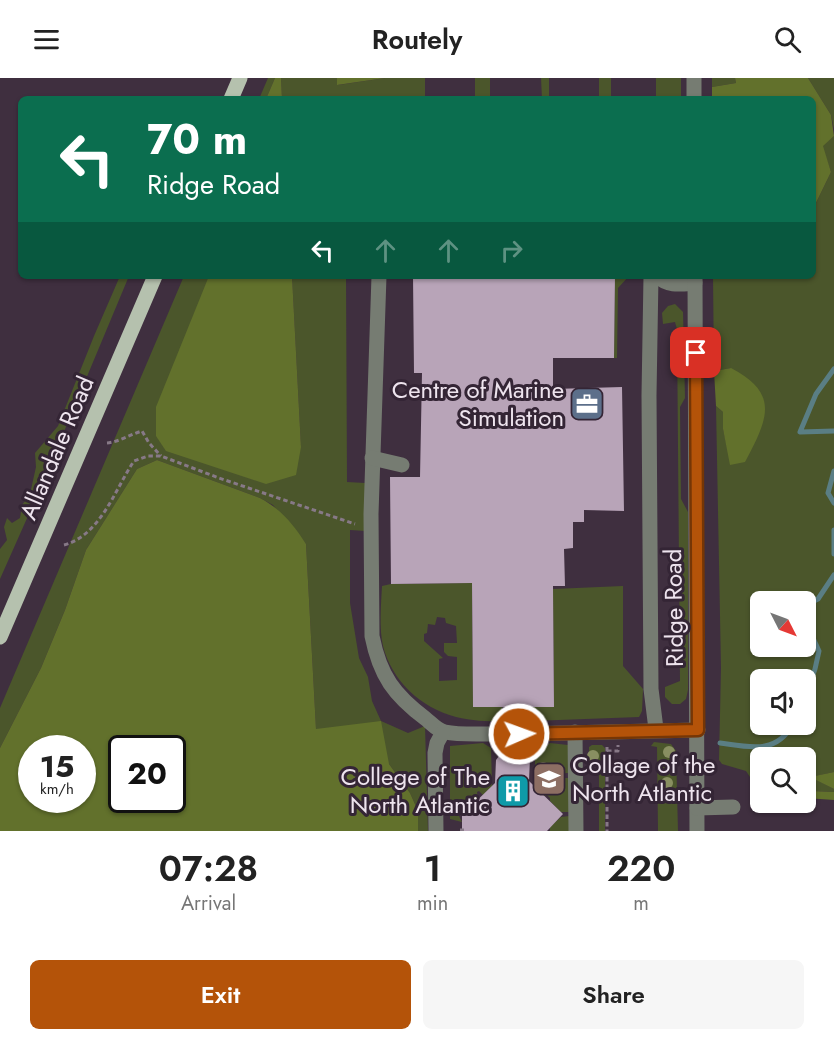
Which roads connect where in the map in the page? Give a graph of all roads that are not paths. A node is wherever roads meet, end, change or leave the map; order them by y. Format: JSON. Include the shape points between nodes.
{"nodes":[{"id":1,"x":240,"y":78,"type":"edge"},
{"id":2,"x":694,"y":78,"type":"edge"},
{"id":3,"x":232,"y":96,"type":"edge"},
{"id":4,"x":694,"y":96,"type":"edge"},
{"id":5,"x":154,"y":279,"type":"edge"},
{"id":6,"x":379,"y":279,"type":"edge"},
{"id":7,"x":651,"y":279,"type":"edge"},
{"id":8,"x":663,"y":279,"type":"edge"},
{"id":9,"x":695,"y":280,"type":"edge"},
{"id":10,"x":372,"y":458,"type":"junction"},
{"id":11,"x":402,"y":465,"type":"dead end"},
{"id":12,"x":0,"y":637,"type":"edge"},
{"id":13,"x":656,"y":729,"type":"junction"},
{"id":14,"x":698,"y":730,"type":"junction"},
{"id":15,"x":443,"y":732,"type":"junction"},
{"id":16,"x":575,"y":732,"type":"junction"},
{"id":17,"x":733,"y":807,"type":"dead end"},
{"id":18,"x":697,"y":808,"type":"junction"},
{"id":19,"x":436,"y":831,"type":"edge"},
{"id":20,"x":576,"y":831,"type":"edge"},
{"id":21,"x":698,"y":831,"type":"edge"}],
"edges":[{"from":1,"to":3,"type":"main road"},
{"from":2,"to":4,"type":"street"},
{"from":5,"to":12,"type":"main road","name":"Allandale Road"},
{"from":6,"to":10,"type":"street"},
{"from":7,"to":13,"type":"street","via":[[651,689]]},
{"from":8,"to":9,"type":"street","via":[[672,284]]},
{"from":9,"to":14,"type":"street","name":"Ridge Road"},
{"from":10,"to":11,"type":"street"},
{"from":10,"to":15,"type":"street","via":[[372,636],[379,666],[397,694]]},
{"from":13,"to":14,"type":"street"},
{"from":13,"to":16,"type":"street"},
{"from":14,"to":18,"type":"street","name":"Ridge Road"},
{"from":15,"to":16,"type":"street"},
{"from":15,"to":19,"type":"street","via":[[435,753]]},
{"from":16,"to":20,"type":"street"},
{"from":17,"to":18,"type":"street"},
{"from":18,"to":21,"type":"street","name":"Ridge Road"}]}
